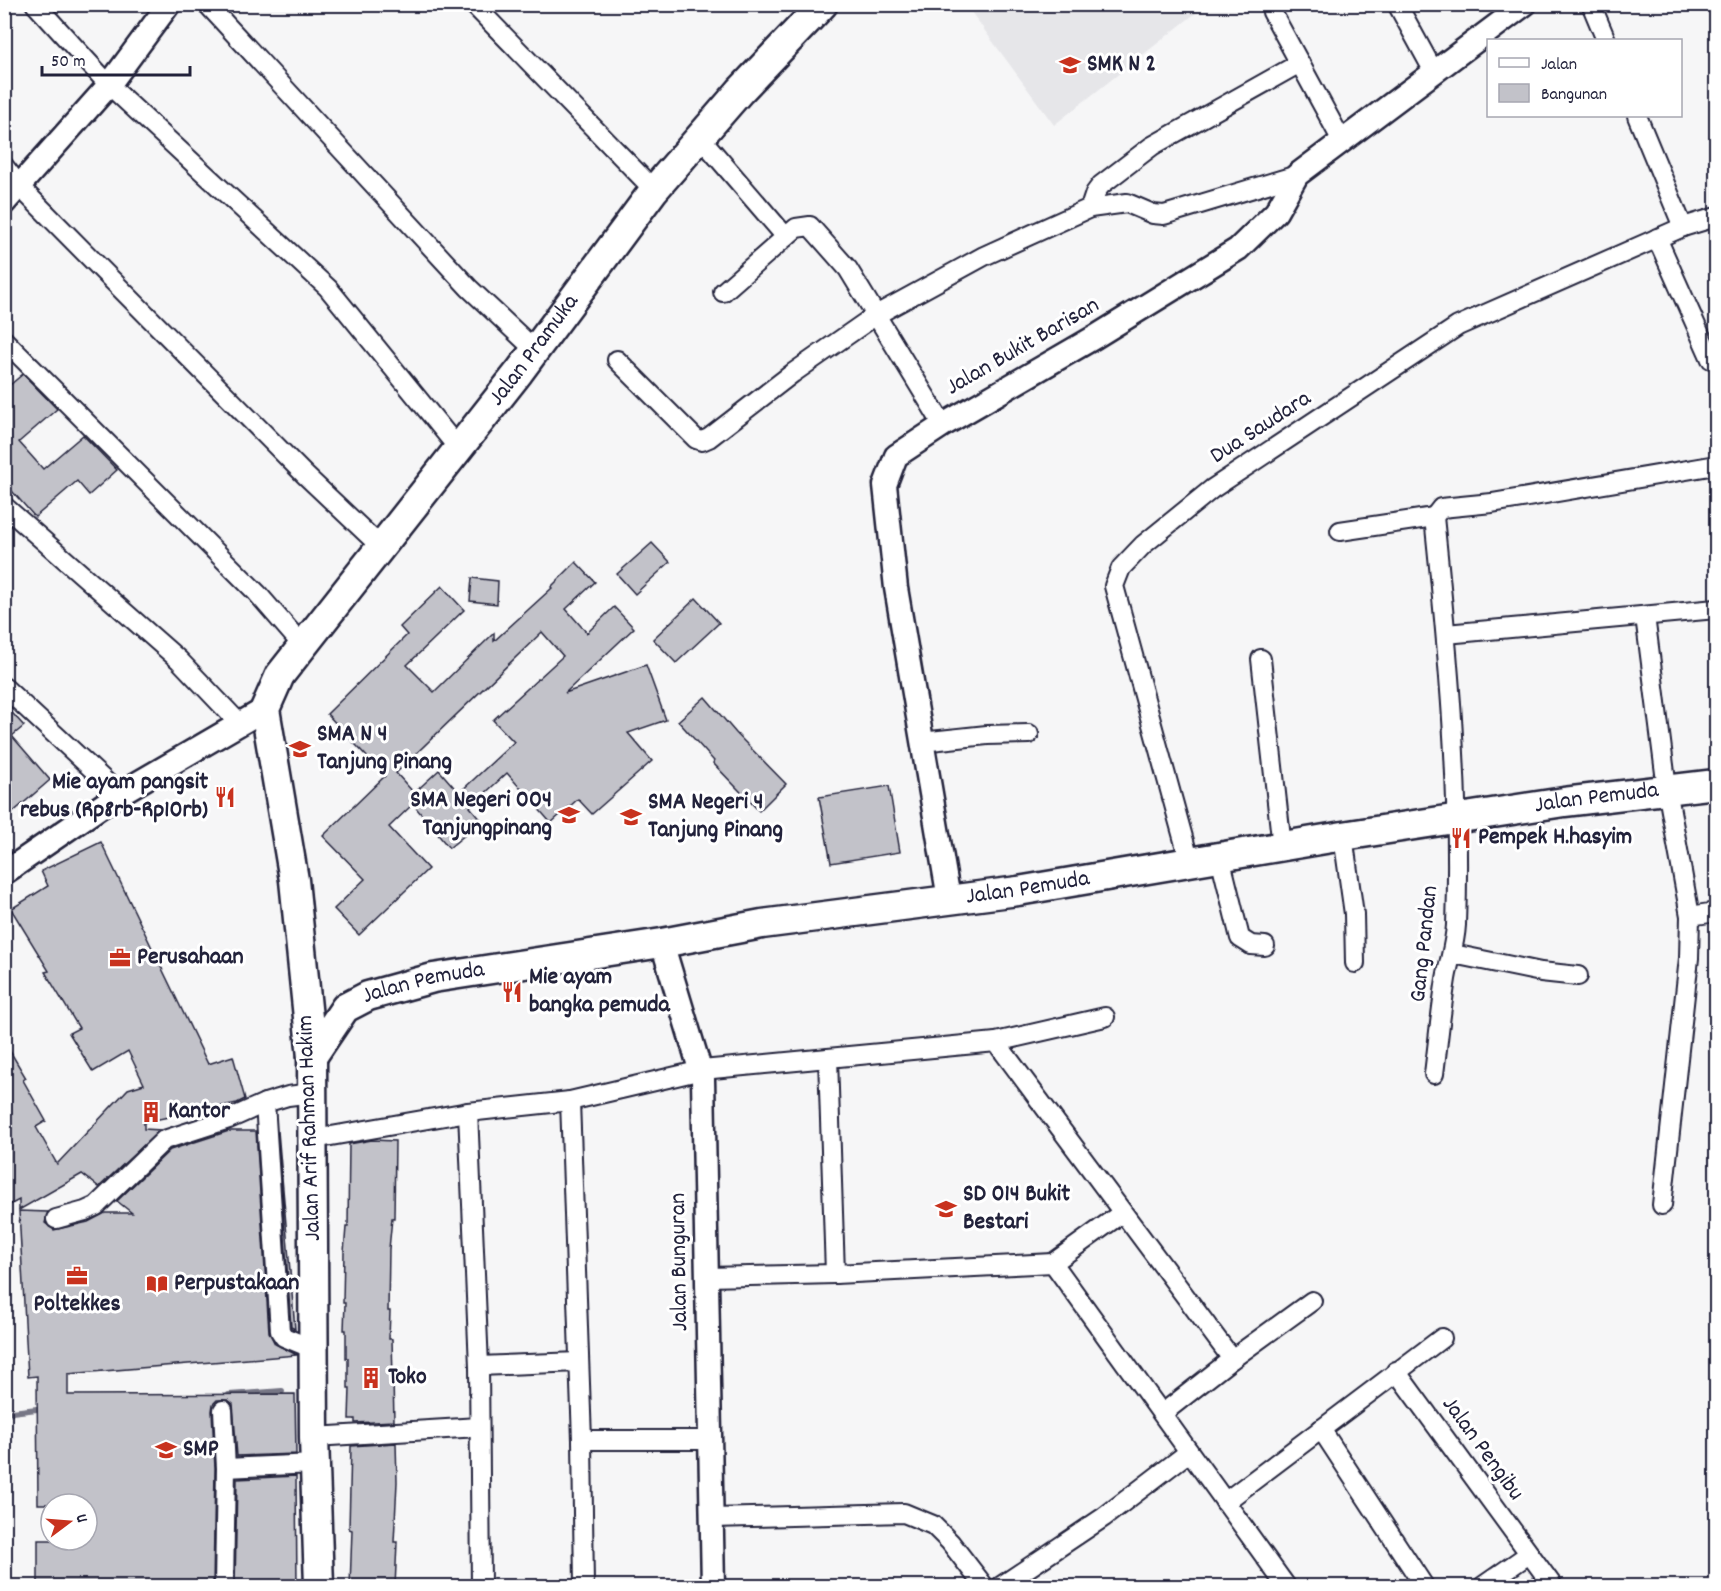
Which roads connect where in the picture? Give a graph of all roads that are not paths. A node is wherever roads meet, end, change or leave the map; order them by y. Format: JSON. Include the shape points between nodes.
{"nodes":[{"id":1,"x":35,"y":4,"type":"edge"},
{"id":2,"x":169,"y":4,"type":"edge"},
{"id":3,"x":207,"y":4,"type":"edge"},
{"id":4,"x":473,"y":4,"type":"edge"},
{"id":5,"x":823,"y":4,"type":"edge"},
{"id":6,"x":1397,"y":4,"type":"edge"},
{"id":7,"x":1525,"y":4,"type":"edge"},
{"id":8,"x":1591,"y":4,"type":"edge"},
{"id":9,"x":1272,"y":12,"type":"dead end"},
{"id":10,"x":1606,"y":39,"type":"edge"},
{"id":11,"x":1300,"y":63,"type":"junction"},
{"id":12,"x":1434,"y":72,"type":"junction"},
{"id":13,"x":109,"y":85,"type":"junction"},
{"id":14,"x":1637,"y":117,"type":"edge"},
{"id":15,"x":700,"y":137,"type":"junction"},
{"id":16,"x":1342,"y":141,"type":"junction"},
{"id":17,"x":4,"y":166,"type":"edge"},
{"id":18,"x":1297,"y":175,"type":"junction"},
{"id":19,"x":654,"y":190,"type":"junction"},
{"id":20,"x":12,"y":195,"type":"edge"},
{"id":21,"x":1090,"y":208,"type":"junction"},
{"id":22,"x":1716,"y":217,"type":"edge"},
{"id":23,"x":1683,"y":227,"type":"junction"},
{"id":24,"x":786,"y":237,"type":"junction"},
{"id":25,"x":1657,"y":238,"type":"junction"},
{"id":26,"x":723,"y":292,"type":"dead end"},
{"id":27,"x":876,"y":315,"type":"junction"},
{"id":28,"x":4,"y":340,"type":"edge"},
{"id":29,"x":535,"y":350,"type":"junction"},
{"id":30,"x":1711,"y":359,"type":"dead end"},
{"id":31,"x":617,"y":360,"type":"dead end"},
{"id":32,"x":943,"y":425,"type":"junction"},
{"id":33,"x":458,"y":448,"type":"junction"},
{"id":34,"x":1716,"y":465,"type":"edge"},
{"id":35,"x":4,"y":506,"type":"edge"},
{"id":36,"x":1434,"y":517,"type":"junction"},
{"id":37,"x":1340,"y":531,"type":"dead end"},
{"id":38,"x":381,"y":547,"type":"junction"},
{"id":39,"x":1716,"y":609,"type":"edge"},
{"id":40,"x":1645,"y":616,"type":"junction"},
{"id":41,"x":1446,"y":634,"type":"junction"},
{"id":42,"x":303,"y":646,"type":"junction"},
{"id":43,"x":1261,"y":659,"type":"dead end"},
{"id":44,"x":4,"y":687,"type":"edge"},
{"id":45,"x":265,"y":709,"type":"junction"},
{"id":46,"x":239,"y":723,"type":"junction"},
{"id":47,"x":1029,"y":734,"type":"dead end"},
{"id":48,"x":921,"y":742,"type":"junction"},
{"id":49,"x":1716,"y":784,"type":"edge"},
{"id":50,"x":1667,"y":789,"type":"junction"},
{"id":51,"x":119,"y":794,"type":"junction"},
{"id":52,"x":1457,"y":819,"type":"junction"},
{"id":53,"x":1343,"y":836,"type":"junction"},
{"id":54,"x":1282,"y":847,"type":"junction"},
{"id":55,"x":1220,"y":858,"type":"junction"},
{"id":56,"x":1190,"y":863,"type":"junction"},
{"id":57,"x":4,"y":873,"type":"edge"},
{"id":58,"x":949,"y":899,"type":"junction"},
{"id":59,"x":1716,"y":912,"type":"edge"},
{"id":60,"x":1690,"y":916,"type":"junction"},
{"id":61,"x":662,"y":943,"type":"junction"},
{"id":62,"x":1265,"y":946,"type":"dead end"},
{"id":63,"x":1453,"y":954,"type":"junction"},
{"id":64,"x":1355,"y":963,"type":"dead end"},
{"id":65,"x":1578,"y":976,"type":"dead end"},
{"id":66,"x":305,"y":998,"type":"junction"},
{"id":67,"x":345,"y":1008,"type":"junction"},
{"id":68,"x":1105,"y":1017,"type":"dead end"},
{"id":69,"x":996,"y":1042,"type":"junction"},
{"id":70,"x":312,"y":1057,"type":"junction"},
{"id":71,"x":828,"y":1058,"type":"junction"},
{"id":72,"x":702,"y":1070,"type":"junction"},
{"id":73,"x":1434,"y":1074,"type":"dead end"},
{"id":74,"x":312,"y":1093,"type":"junction"},
{"id":75,"x":570,"y":1101,"type":"junction"},
{"id":76,"x":266,"y":1103,"type":"junction"},
{"id":77,"x":468,"y":1112,"type":"junction"},
{"id":78,"x":314,"y":1139,"type":"junction"},
{"id":79,"x":1662,"y":1204,"type":"dead end"},
{"id":80,"x":1122,"y":1213,"type":"junction"},
{"id":81,"x":56,"y":1219,"type":"dead end"},
{"id":82,"x":1053,"y":1263,"type":"junction"},
{"id":83,"x":835,"y":1274,"type":"junction"},
{"id":84,"x":707,"y":1277,"type":"junction"},
{"id":85,"x":1312,"y":1301,"type":"dead end"},
{"id":86,"x":1442,"y":1338,"type":"dead end"},
{"id":87,"x":313,"y":1349,"type":"junction"},
{"id":88,"x":1232,"y":1359,"type":"junction"},
{"id":89,"x":579,"y":1362,"type":"junction"},
{"id":90,"x":478,"y":1366,"type":"junction"},
{"id":91,"x":1396,"y":1371,"type":"junction"},
{"id":92,"x":223,"y":1410,"type":"dead end"},
{"id":93,"x":1163,"y":1413,"type":"junction"},
{"id":94,"x":479,"y":1427,"type":"junction"},
{"id":95,"x":1322,"y":1429,"type":"junction"},
{"id":96,"x":582,"y":1440,"type":"junction"},
{"id":97,"x":710,"y":1440,"type":"junction"},
{"id":98,"x":315,"y":1450,"type":"junction"},
{"id":99,"x":1189,"y":1452,"type":"junction"},
{"id":100,"x":226,"y":1468,"type":"junction"},
{"id":101,"x":1225,"y":1502,"type":"junction"},
{"id":102,"x":712,"y":1518,"type":"junction"},
{"id":103,"x":1529,"y":1554,"type":"junction"},
{"id":104,"x":225,"y":1587,"type":"edge"},
{"id":105,"x":319,"y":1587,"type":"edge"},
{"id":106,"x":481,"y":1587,"type":"edge"},
{"id":107,"x":584,"y":1587,"type":"edge"},
{"id":108,"x":713,"y":1587,"type":"edge"},
{"id":109,"x":984,"y":1587,"type":"edge"},
{"id":110,"x":1001,"y":1587,"type":"edge"},
{"id":111,"x":1286,"y":1587,"type":"edge"},
{"id":112,"x":1424,"y":1587,"type":"edge"},
{"id":113,"x":1483,"y":1587,"type":"edge"},
{"id":114,"x":1553,"y":1587,"type":"edge"}],
"edges":[{"from":1,"to":13,"type":"street"},
{"from":2,"to":13,"type":"street"},
{"from":3,"to":29,"type":"street","via":[[469,288]]},
{"from":4,"to":19,"type":"street"},
{"from":5,"to":15,"type":"main road","name":"Jalan Pramuka"},
{"from":6,"to":12,"type":"street"},
{"from":7,"to":12,"type":"street","name":"Jalan Bukit Barisan"},
{"from":8,"to":10,"type":"street"},
{"from":9,"to":11,"type":"street"},
{"from":11,"to":16,"type":"street"},
{"from":11,"to":21,"type":"street","via":[[1152,146],[1101,185]]},
{"from":12,"to":16,"type":"street","name":"Jalan Bukit Barisan"},
{"from":13,"to":20,"type":"street"},
{"from":13,"to":33,"type":"street","via":[[328,288]]},
{"from":14,"to":23,"type":"street"},
{"from":15,"to":19,"type":"main road","name":"Jalan Pramuka"},
{"from":15,"to":24,"type":"street"},
{"from":16,"to":18,"type":"street","name":"Jalan Bukit Barisan"},
{"from":17,"to":20,"type":"street"},
{"from":18,"to":21,"type":"street","via":[[1164,214],[1153,214],[1127,203]]},
{"from":18,"to":32,"type":"street","name":"Jalan Bukit Barisan","via":[[1276,212],[1238,249],[1095,338]]},
{"from":19,"to":29,"type":"main road","name":"Jalan Pramuka"},
{"from":20,"to":38,"type":"street"},
{"from":21,"to":27,"type":"street","via":[[984,256]]},
{"from":22,"to":23,"type":"street","name":"Dua Saudara"},
{"from":23,"to":25,"type":"street","name":"Dua Saudara"},
{"from":24,"to":26,"type":"street"},
{"from":24,"to":27,"type":"street","via":[[796,228],[810,226],[848,269]]},
{"from":25,"to":30,"type":"street"},
{"from":25,"to":56,"type":"street","name":"Dua Saudara","via":[[1458,326],[1212,489],[1121,568],[1114,586]]},
{"from":27,"to":31,"type":"street","via":[[702,441]]},
{"from":27,"to":32,"type":"street"},
{"from":28,"to":42,"type":"street","via":[[257,592]]},
{"from":29,"to":33,"type":"main road","name":"Jalan Pramuka"},
{"from":32,"to":48,"type":"street","name":"Jalan Bukit Barisan","via":[[896,456],[885,485],[896,588]]},
{"from":33,"to":38,"type":"main road","name":"Jalan Pramuka"},
{"from":34,"to":36,"type":"street","via":[[1441,508]]},
{"from":35,"to":46,"type":"street","via":[[179,660]]},
{"from":36,"to":37,"type":"street"},
{"from":36,"to":41,"type":"street","name":"Gang Pandan"},
{"from":38,"to":42,"type":"main road","name":"Jalan Pramuka"},
{"from":39,"to":40,"type":"street"},
{"from":40,"to":41,"type":"street"},
{"from":40,"to":50,"type":"street"},
{"from":41,"to":52,"type":"street","name":"Gang Pandan"},
{"from":42,"to":45,"type":"main road","name":"Jalan Pramuka","via":[[280,675]]},
{"from":43,"to":54,"type":"street"},
{"from":44,"to":51,"type":"street"},
{"from":45,"to":46,"type":"street"},
{"from":45,"to":66,"type":"main road","name":"Jalan Arif Rahman Hakim","via":[[294,880]]},
{"from":46,"to":51,"type":"street"},
{"from":47,"to":48,"type":"street"},
{"from":48,"to":58,"type":"street","name":"Jalan Bukit Barisan"},
{"from":49,"to":50,"type":"main road","name":"Jalan Pemuda"},
{"from":50,"to":52,"type":"main road","name":"Jalan Pemuda"},
{"from":50,"to":60,"type":"street"},
{"from":51,"to":57,"type":"street"},
{"from":52,"to":53,"type":"main road","name":"Jalan Pemuda"},
{"from":52,"to":63,"type":"street","name":"Gang Pandan"},
{"from":53,"to":54,"type":"main road","name":"Jalan Pemuda"},
{"from":53,"to":64,"type":"street","via":[[1354,914]]},
{"from":54,"to":55,"type":"main road","name":"Jalan Pemuda"},
{"from":55,"to":56,"type":"main road","name":"Jalan Pemuda"},
{"from":55,"to":62,"type":"street","via":[[1240,938],[1251,945]]},
{"from":56,"to":58,"type":"main road","name":"Jalan Pemuda"},
{"from":58,"to":61,"type":"main road","name":"Jalan Pemuda","via":[[762,924]]},
{"from":59,"to":60,"type":"street"},
{"from":60,"to":79,"type":"street","via":[[1689,958]]},
{"from":61,"to":67,"type":"main road","name":"Jalan Pemuda","via":[[433,978],[368,996]]},
{"from":61,"to":72,"type":"street","name":"Jalan Bunguran"},
{"from":63,"to":65,"type":"street"},
{"from":63,"to":73,"type":"street","name":"Gang Pandan","via":[[1446,977]]},
{"from":66,"to":67,"type":"main road","name":"Jalan Pemuda"},
{"from":66,"to":70,"type":"main road","name":"Jalan Arif Rahman Hakim"},
{"from":67,"to":70,"type":"main road","name":"Jalan Pemuda"},
{"from":68,"to":69,"type":"street"},
{"from":69,"to":71,"type":"street"},
{"from":69,"to":80,"type":"street"},
{"from":70,"to":74,"type":"main road","name":"Jalan Arif Rahman Hakim"},
{"from":71,"to":72,"type":"street"},
{"from":71,"to":83,"type":"street"},
{"from":72,"to":75,"type":"street"},
{"from":72,"to":84,"type":"street","name":"Jalan Bunguran"},
{"from":74,"to":76,"type":"street"},
{"from":74,"to":78,"type":"main road","name":"Jalan Arif Rahman Hakim"},
{"from":75,"to":77,"type":"street"},
{"from":75,"to":89,"type":"street"},
{"from":76,"to":81,"type":"street","via":[[164,1140],[96,1206]]},
{"from":76,"to":87,"type":"street","via":[[280,1331],[284,1337]]},
{"from":77,"to":78,"type":"street"},
{"from":77,"to":90,"type":"street"},
{"from":78,"to":87,"type":"main road","name":"Jalan Arif Rahman Hakim"},
{"from":80,"to":82,"type":"street"},
{"from":80,"to":88,"type":"street"},
{"from":82,"to":83,"type":"street"},
{"from":82,"to":93,"type":"street"},
{"from":83,"to":84,"type":"street"},
{"from":84,"to":97,"type":"street","name":"Jalan Bunguran"},
{"from":85,"to":88,"type":"street"},
{"from":86,"to":91,"type":"street"},
{"from":87,"to":98,"type":"main road","name":"Jalan Arif Rahman Hakim"},
{"from":88,"to":93,"type":"street"},
{"from":89,"to":90,"type":"street"},
{"from":89,"to":96,"type":"street"},
{"from":90,"to":94,"type":"street"},
{"from":91,"to":95,"type":"street"},
{"from":91,"to":103,"type":"street","name":"Jalan Pengibu"},
{"from":92,"to":100,"type":"street"},
{"from":93,"to":99,"type":"street"},
{"from":94,"to":98,"type":"street"},
{"from":94,"to":106,"type":"street"},
{"from":95,"to":101,"type":"street"},
{"from":95,"to":112,"type":"street"},
{"from":96,"to":97,"type":"street"},
{"from":96,"to":107,"type":"street"},
{"from":97,"to":102,"type":"street","name":"Jalan Bunguran"},
{"from":98,"to":100,"type":"street"},
{"from":98,"to":105,"type":"main road","name":"Jalan Arif Rahman Hakim"},
{"from":99,"to":101,"type":"street"},
{"from":99,"to":110,"type":"street","via":[[1104,1517]]},
{"from":100,"to":104,"type":"street"},
{"from":101,"to":111,"type":"street"},
{"from":102,"to":108,"type":"street","name":"Jalan Bunguran"},
{"from":102,"to":109,"type":"street","via":[[904,1514],[933,1525]]},
{"from":103,"to":113,"type":"street"},
{"from":103,"to":114,"type":"street","name":"Jalan Pengibu"}]}
